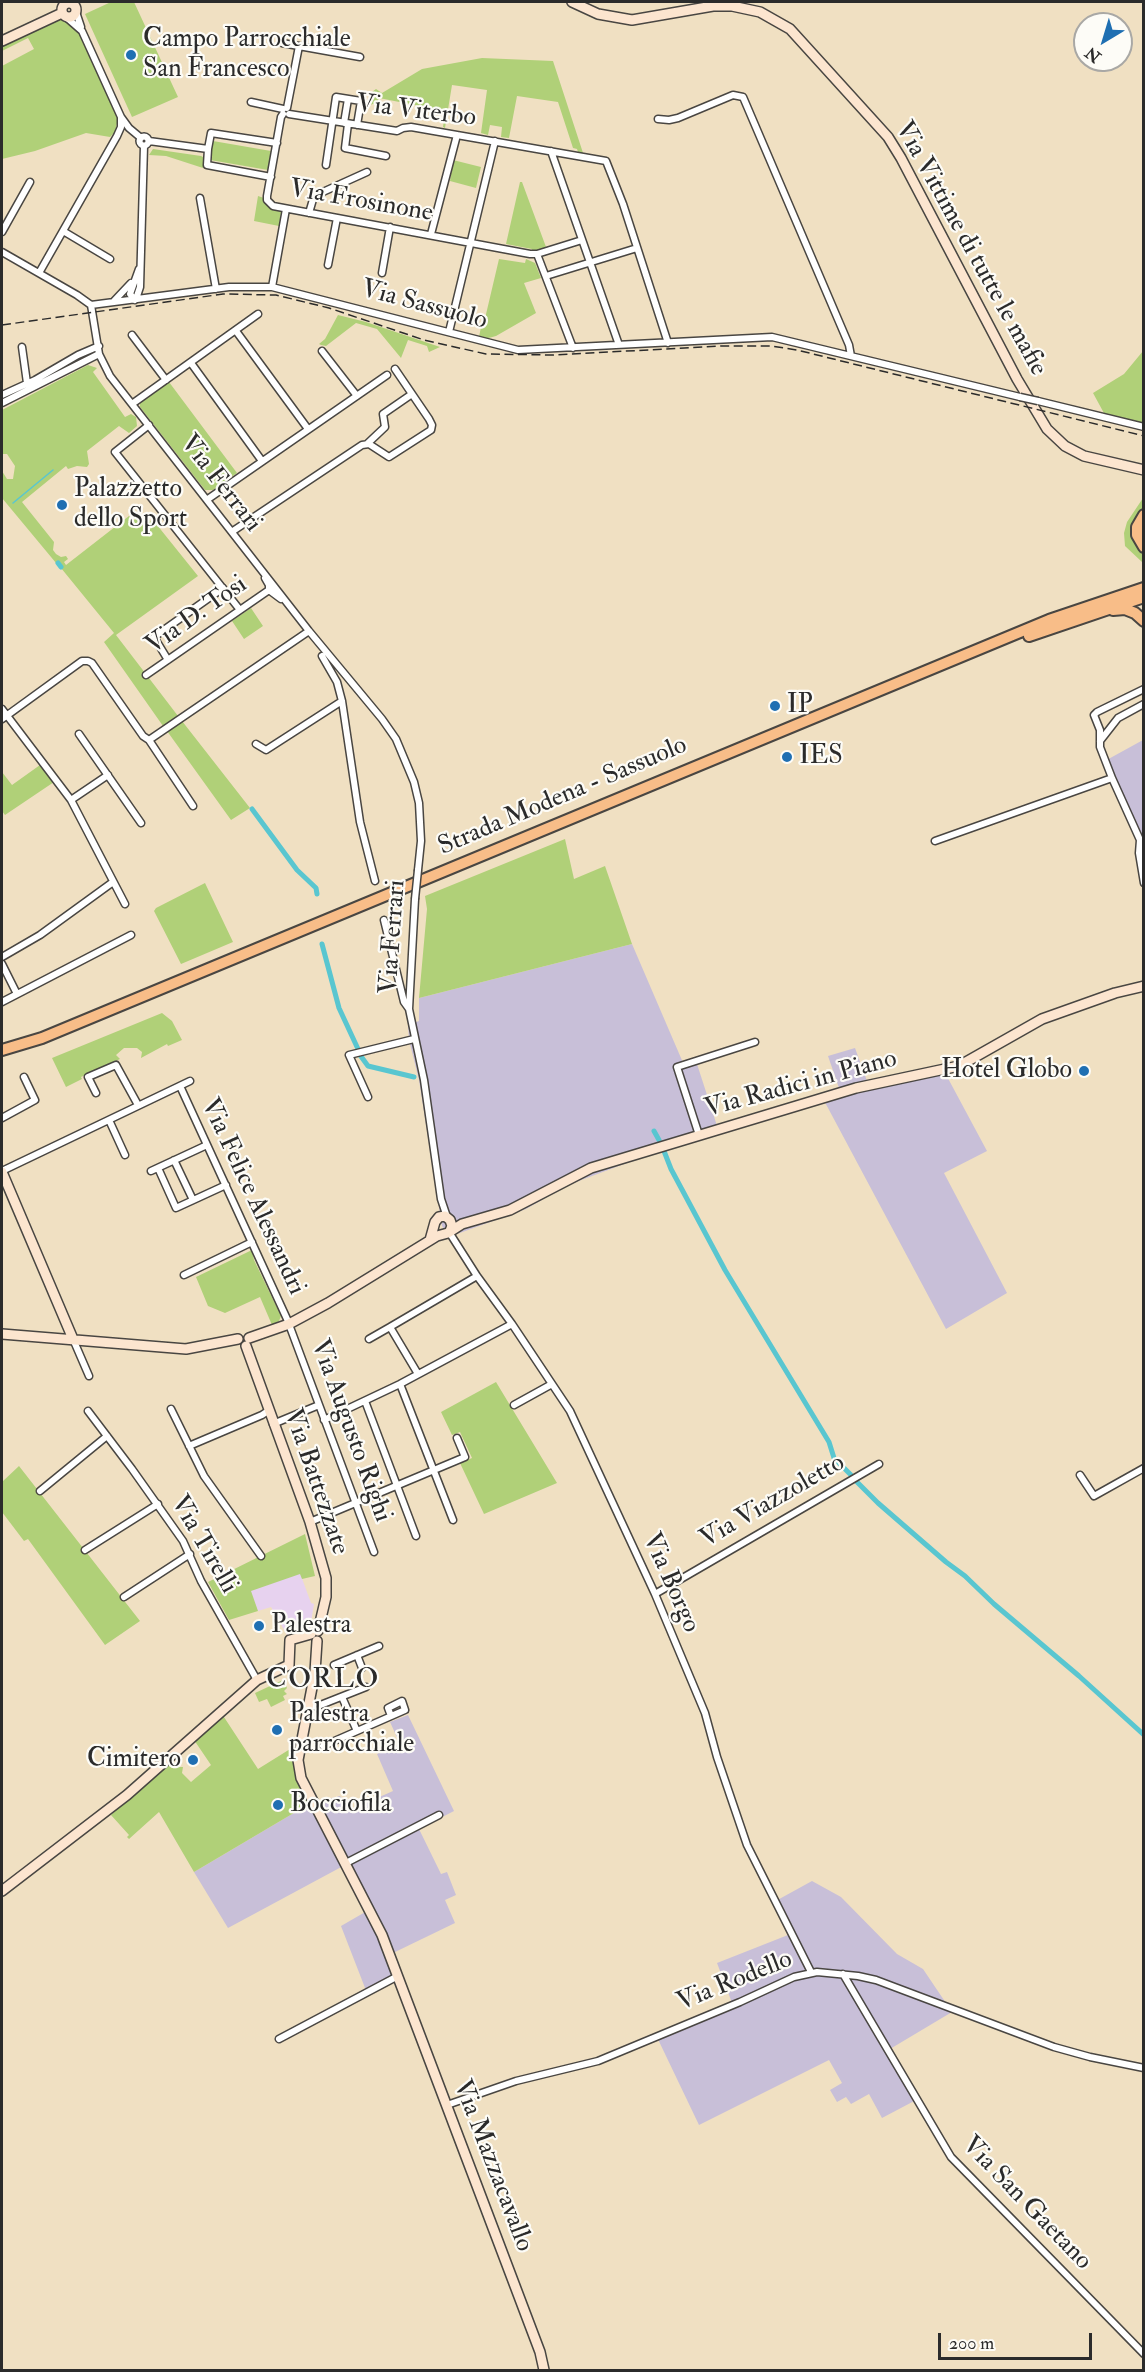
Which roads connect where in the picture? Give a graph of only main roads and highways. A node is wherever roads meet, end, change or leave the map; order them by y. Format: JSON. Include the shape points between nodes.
{"nodes":[{"id":1,"x":1143,"y":515,"type":"edge"},
{"id":2,"x":1143,"y":547,"type":"edge"},
{"id":3,"x":1143,"y":581,"type":"edge"},
{"id":4,"x":1143,"y":588,"type":"edge"},
{"id":5,"x":1143,"y":597,"type":"edge"},
{"id":6,"x":1095,"y":613,"type":"junction"},
{"id":7,"x":1049,"y":620,"type":"junction"},
{"id":8,"x":1143,"y":621,"type":"edge"},
{"id":9,"x":2,"y":1050,"type":"edge"},
{"id":10,"x":2,"y":1057,"type":"edge"}],
"edges":[{"from":1,"to":2,"type":"highway","via":[[1137,535]]},
{"from":3,"to":7,"type":"highway","via":[[1106,593]]},
{"from":4,"to":7,"type":"highway","name":"Strada Modena - Sassuolo"},
{"from":5,"to":6,"type":"highway","name":"Strada Modena - Sassuolo"},
{"from":6,"to":8,"type":"highway","via":[[1125,609]]},
{"from":6,"to":10,"type":"highway","name":"Strada Modena - Sassuolo","via":[[1051,627],[54,1039]]},
{"from":7,"to":9,"type":"highway","name":"Strada Modena - Sassuolo","via":[[42,1038]]}]}
